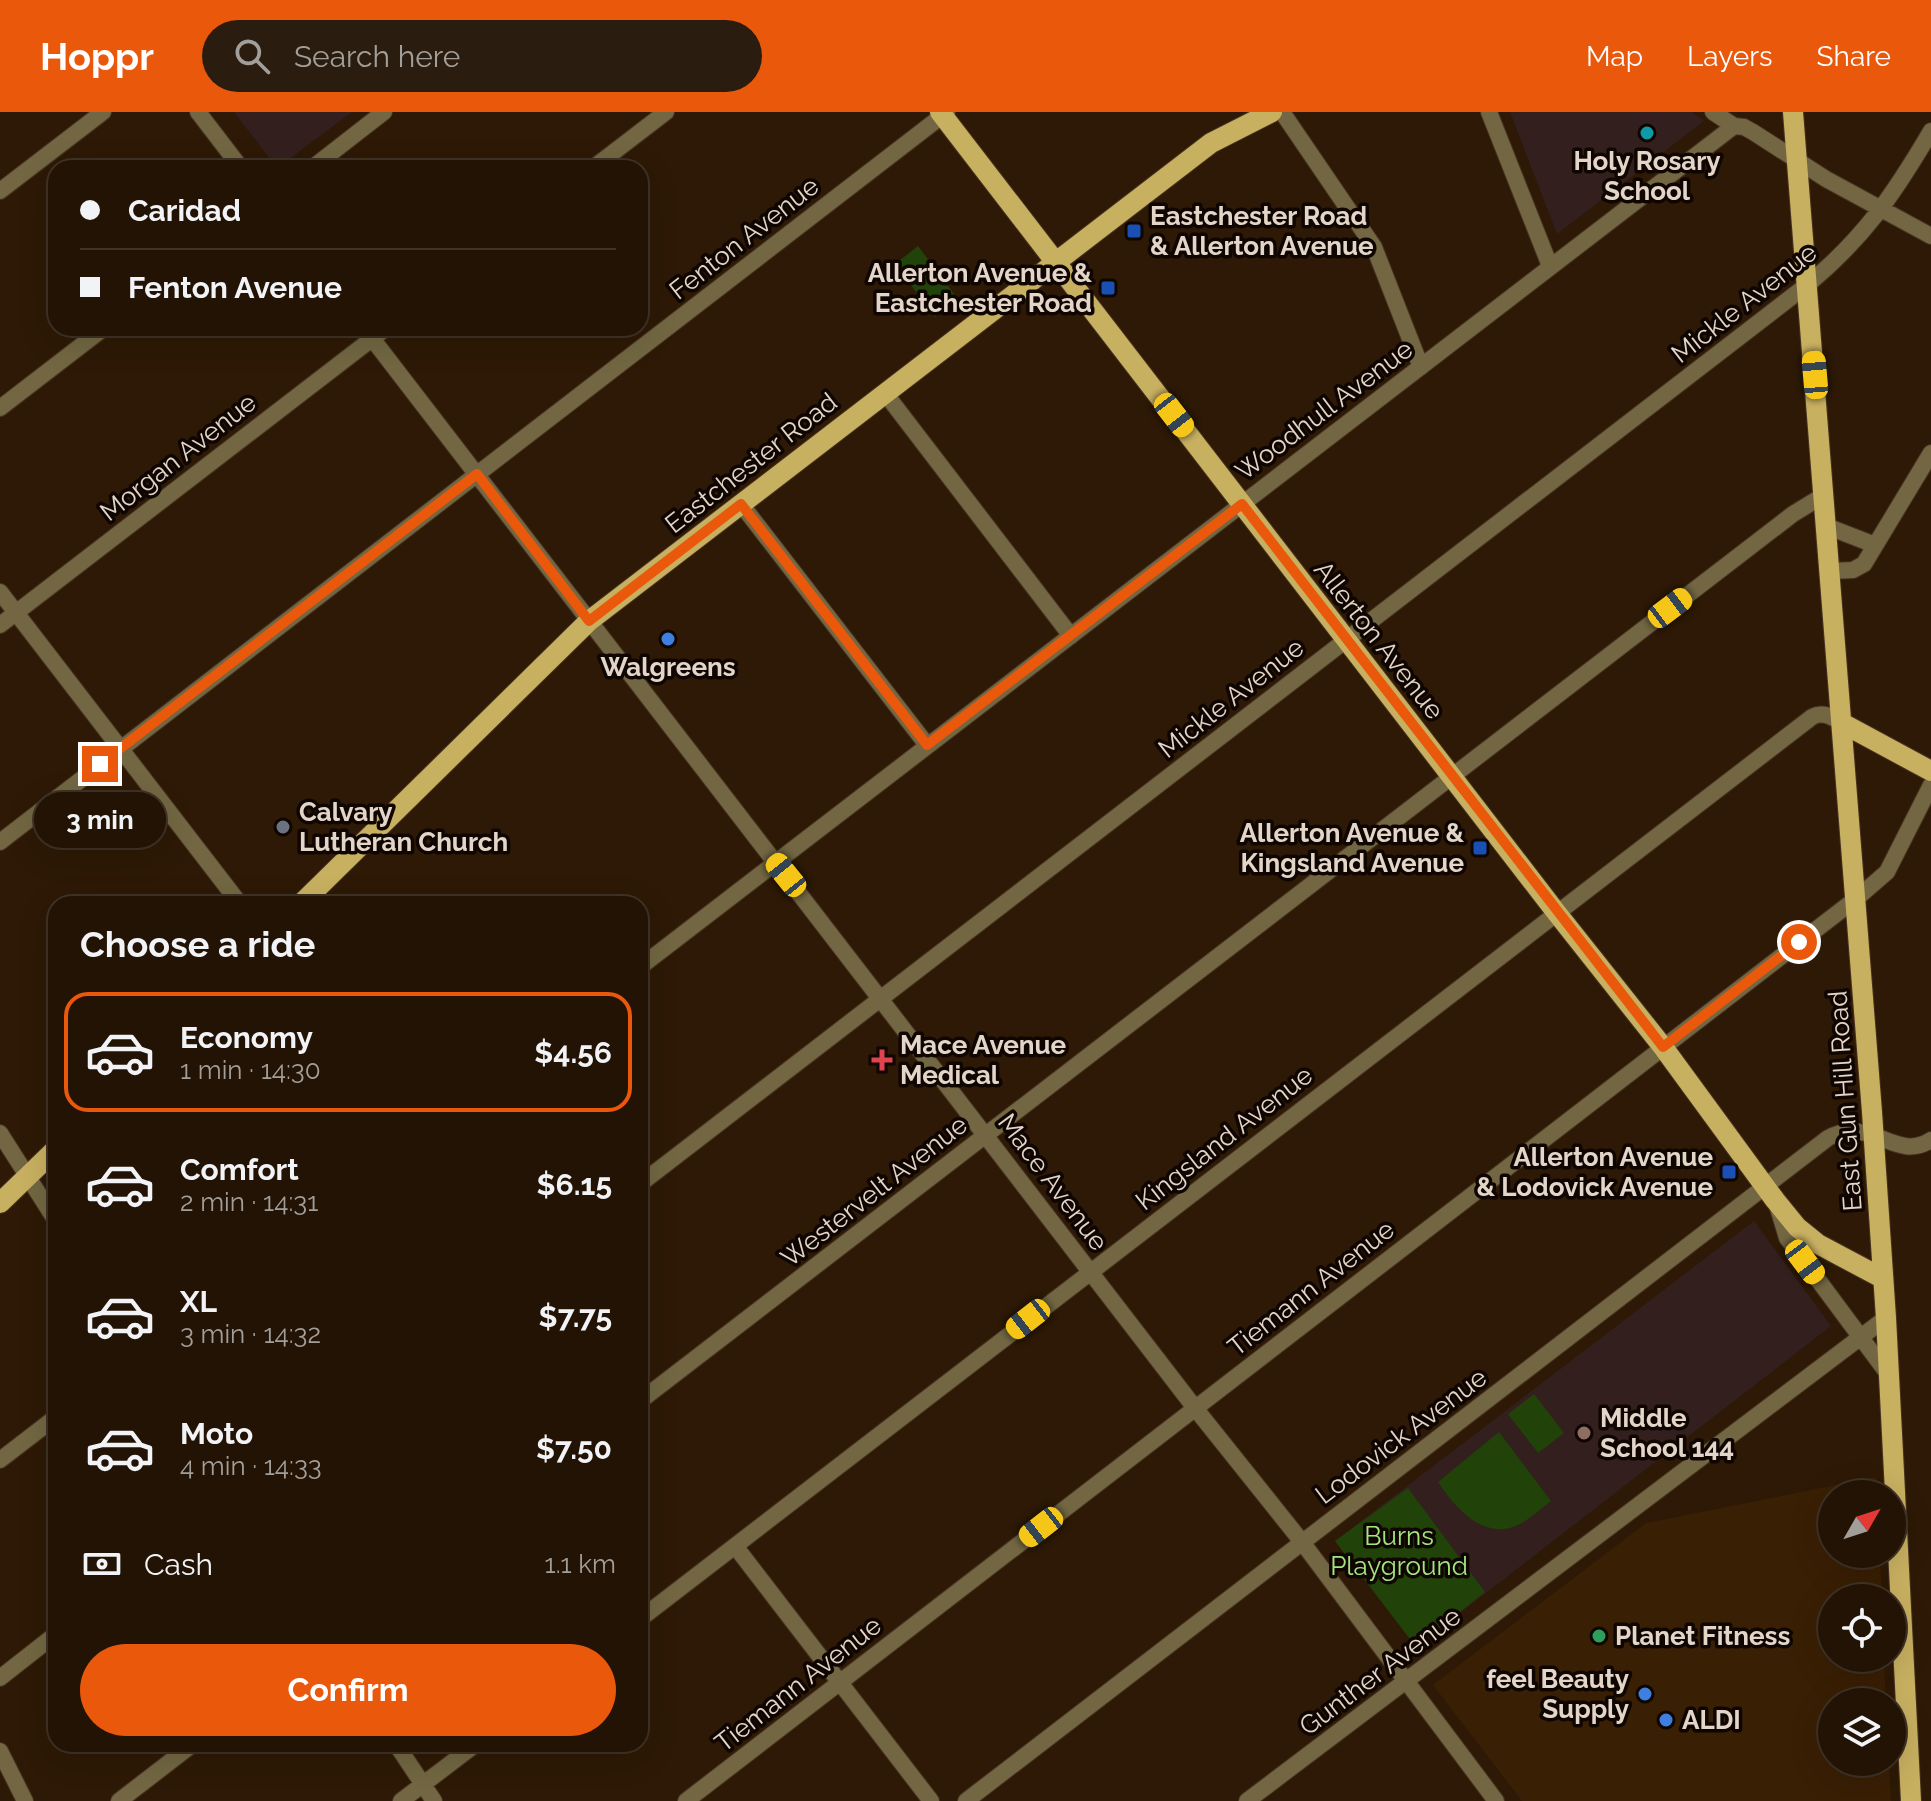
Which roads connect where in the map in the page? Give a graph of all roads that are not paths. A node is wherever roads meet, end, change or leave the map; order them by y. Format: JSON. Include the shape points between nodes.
{"nodes":[{"id":1,"x":103,"y":112,"type":"edge"},
{"id":2,"x":198,"y":112,"type":"edge"},
{"id":3,"x":384,"y":112,"type":"edge"},
{"id":4,"x":666,"y":112,"type":"edge"},
{"id":5,"x":1272,"y":112,"type":"edge"},
{"id":6,"x":1282,"y":112,"type":"edge"},
{"id":7,"x":1489,"y":112,"type":"edge"},
{"id":8,"x":1713,"y":112,"type":"edge"},
{"id":9,"x":1793,"y":112,"type":"edge"},
{"id":10,"x":943,"y":113,"type":"edge"},
{"id":11,"x":1734,"y":126,"type":"junction"},
{"id":12,"x":1931,"y":131,"type":"edge"},
{"id":13,"x":235,"y":160,"type":"edge"},
{"id":14,"x":322,"y":160,"type":"edge"},
{"id":15,"x":603,"y":160,"type":"edge"},
{"id":16,"x":1798,"y":161,"type":"junction"},
{"id":17,"x":0,"y":191,"type":"edge"},
{"id":18,"x":1882,"y":209,"type":"junction"},
{"id":19,"x":1931,"y":236,"type":"edge"},
{"id":20,"x":1056,"y":262,"type":"junction"},
{"id":21,"x":1550,"y":266,"type":"junction"},
{"id":22,"x":1807,"y":285,"type":"junction"},
{"id":23,"x":94,"y":336,"type":"edge"},
{"id":24,"x":368,"y":336,"type":"edge"},
{"id":25,"x":378,"y":336,"type":"edge"},
{"id":26,"x":1421,"y":367,"type":"junction"},
{"id":27,"x":885,"y":393,"type":"junction"},
{"id":28,"x":0,"y":408,"type":"edge"},
{"id":29,"x":1931,"y":453,"type":"edge"},
{"id":30,"x":477,"y":474,"type":"junction"},
{"id":31,"x":1824,"y":495,"type":"junction"},
{"id":32,"x":741,"y":504,"type":"junction"},
{"id":33,"x":1242,"y":504,"type":"junction"},
{"id":34,"x":1826,"y":526,"type":"junction"},
{"id":35,"x":1875,"y":545,"type":"junction"},
{"id":36,"x":1831,"y":571,"type":"junction"},
{"id":37,"x":0,"y":592,"type":"edge"},
{"id":38,"x":16,"y":612,"type":"junction"},
{"id":39,"x":589,"y":621,"type":"junction"},
{"id":40,"x":0,"y":625,"type":"edge"},
{"id":41,"x":1071,"y":636,"type":"junction"},
{"id":42,"x":1346,"y":640,"type":"junction"},
{"id":43,"x":1842,"y":723,"type":"junction"},
{"id":44,"x":927,"y":745,"type":"junction"},
{"id":45,"x":121,"y":748,"type":"junction"},
{"id":46,"x":1931,"y":771,"type":"edge"},
{"id":47,"x":1452,"y":776,"type":"junction"},
{"id":48,"x":1931,"y":785,"type":"edge"},
{"id":49,"x":0,"y":842,"type":"edge"},
{"id":50,"x":775,"y":862,"type":"junction"},
{"id":51,"x":234,"y":896,"type":"edge"},
{"id":52,"x":309,"y":896,"type":"edge"},
{"id":53,"x":1857,"y":898,"type":"junction"},
{"id":54,"x":1556,"y":912,"type":"junction"},
{"id":55,"x":648,"y":961,"type":"edge"},
{"id":56,"x":881,"y":999,"type":"junction"},
{"id":57,"x":1663,"y":1047,"type":"junction"},
{"id":58,"x":0,"y":1133,"type":"edge"},
{"id":59,"x":986,"y":1135,"type":"junction"},
{"id":60,"x":1873,"y":1135,"type":"junction"},
{"id":61,"x":1931,"y":1140,"type":"edge"},
{"id":62,"x":48,"y":1157,"type":"edge"},
{"id":63,"x":28,"y":1177,"type":"junction"},
{"id":64,"x":648,"y":1178,"type":"edge"},
{"id":65,"x":1770,"y":1194,"type":"junction"},
{"id":66,"x":0,"y":1203,"type":"edge"},
{"id":67,"x":48,"y":1208,"type":"edge"},
{"id":68,"x":1090,"y":1271,"type":"junction"},
{"id":69,"x":1882,"y":1278,"type":"junction"},
{"id":70,"x":1886,"y":1318,"type":"junction"},
{"id":71,"x":1860,"y":1337,"type":"junction"},
{"id":72,"x":1888,"y":1374,"type":"junction"},
{"id":73,"x":648,"y":1395,"type":"edge"},
{"id":74,"x":1195,"y":1408,"type":"junction"},
{"id":75,"x":48,"y":1423,"type":"edge"},
{"id":76,"x":0,"y":1460,"type":"edge"},
{"id":77,"x":1302,"y":1542,"type":"junction"},
{"id":78,"x":735,"y":1546,"type":"junction"},
{"id":79,"x":648,"y":1613,"type":"edge"},
{"id":80,"x":48,"y":1640,"type":"edge"},
{"id":81,"x":0,"y":1678,"type":"edge"},
{"id":82,"x":1405,"y":1681,"type":"junction"},
{"id":83,"x":840,"y":1683,"type":"junction"},
{"id":84,"x":0,"y":1751,"type":"edge"},
{"id":85,"x":183,"y":1752,"type":"edge"},
{"id":86,"x":401,"y":1752,"type":"edge"},
{"id":87,"x":465,"y":1752,"type":"edge"},
{"id":88,"x":423,"y":1784,"type":"junction"},
{"id":89,"x":25,"y":1801,"type":"edge"},
{"id":90,"x":119,"y":1801,"type":"edge"},
{"id":91,"x":401,"y":1801,"type":"edge"},
{"id":92,"x":434,"y":1801,"type":"edge"},
{"id":93,"x":686,"y":1801,"type":"edge"},
{"id":94,"x":931,"y":1801,"type":"edge"},
{"id":95,"x":966,"y":1801,"type":"edge"},
{"id":96,"x":1247,"y":1801,"type":"edge"},
{"id":97,"x":1496,"y":1801,"type":"edge"},
{"id":98,"x":1911,"y":1801,"type":"edge"}],
"edges":[{"from":1,"to":17,"type":"street"},
{"from":2,"to":13,"type":"street"},
{"from":3,"to":14,"type":"street"},
{"from":4,"to":15,"type":"street"},
{"from":5,"to":20,"type":"main road","name":"Eastchester Road","via":[[1211,143]]},
{"from":6,"to":26,"type":"street","via":[[1374,247]]},
{"from":7,"to":21,"type":"street"},
{"from":8,"to":11,"type":"street"},
{"from":9,"to":16,"type":"main road","name":"East Gun Hill Road"},
{"from":10,"to":20,"type":"main road","name":"Allerton Avenue"},
{"from":10,"to":30,"type":"street","name":"Fenton Avenue"},
{"from":11,"to":16,"type":"street"},
{"from":11,"to":21,"type":"street","name":"Woodhull Avenue"},
{"from":12,"to":18,"type":"street","name":"Mickle Avenue"},
{"from":16,"to":18,"type":"street"},
{"from":16,"to":22,"type":"main road","name":"East Gun Hill Road"},
{"from":18,"to":19,"type":"street"},
{"from":18,"to":22,"type":"street","name":"Mickle Avenue"},
{"from":20,"to":27,"type":"main road","name":"Eastchester Road"},
{"from":20,"to":33,"type":"main road","name":"Allerton Avenue"},
{"from":21,"to":26,"type":"street","name":"Woodhull Avenue"},
{"from":22,"to":31,"type":"main road","name":"East Gun Hill Road"},
{"from":22,"to":42,"type":"street","name":"Mickle Avenue"},
{"from":23,"to":28,"type":"street"},
{"from":24,"to":38,"type":"street","name":"Morgan Avenue"},
{"from":25,"to":30,"type":"street","name":"Mace Avenue"},
{"from":26,"to":33,"type":"street","name":"Woodhull Avenue"},
{"from":27,"to":32,"type":"main road","name":"Eastchester Road"},
{"from":27,"to":41,"type":"street"},
{"from":29,"to":35,"type":"street"},
{"from":30,"to":39,"type":"street","name":"Mace Avenue"},
{"from":30,"to":45,"type":"street","name":"Fenton Avenue"},
{"from":31,"to":34,"type":"main road","name":"East Gun Hill Road"},
{"from":31,"to":47,"type":"street","name":"Westervelt Avenue"},
{"from":32,"to":39,"type":"main road","name":"Eastchester Road"},
{"from":32,"to":44,"type":"street"},
{"from":33,"to":41,"type":"street","name":"Woodhull Avenue"},
{"from":33,"to":42,"type":"main road","name":"Allerton Avenue"},
{"from":34,"to":35,"type":"street"},
{"from":34,"to":36,"type":"main road","name":"East Gun Hill Road"},
{"from":35,"to":36,"type":"street","via":[[1864,564]]},
{"from":36,"to":43,"type":"main road","name":"East Gun Hill Road"},
{"from":37,"to":38,"type":"street"},
{"from":38,"to":40,"type":"street","name":"Morgan Avenue"},
{"from":38,"to":45,"type":"street"},
{"from":39,"to":50,"type":"street","name":"Mace Avenue"},
{"from":39,"to":52,"type":"main road","name":"Eastchester Road"},
{"from":41,"to":44,"type":"street","name":"Woodhull Avenue"},
{"from":42,"to":47,"type":"main road","name":"Allerton Avenue"},
{"from":42,"to":56,"type":"street","name":"Mickle Avenue"},
{"from":43,"to":46,"type":"main road"},
{"from":43,"to":53,"type":"main road","name":"East Gun Hill Road"},
{"from":43,"to":54,"type":"street","name":"Kingsland Avenue","via":[[1826,715],[1812,717]]},
{"from":44,"to":50,"type":"street","name":"Woodhull Avenue"},
{"from":45,"to":49,"type":"street","name":"Fenton Avenue"},
{"from":45,"to":51,"type":"street"},
{"from":47,"to":54,"type":"main road","name":"Allerton Avenue"},
{"from":47,"to":59,"type":"street","name":"Westervelt Avenue"},
{"from":48,"to":53,"type":"street","name":"Tiemann Avenue","via":[[1887,872]]},
{"from":50,"to":55,"type":"street","name":"Woodhull Avenue"},
{"from":50,"to":56,"type":"street","name":"Mace Avenue"},
{"from":53,"to":57,"type":"street","name":"Tiemann Avenue"},
{"from":53,"to":60,"type":"main road","name":"East Gun Hill Road"},
{"from":54,"to":57,"type":"main road","name":"Allerton Avenue"},
{"from":54,"to":68,"type":"street","name":"Kingsland Avenue"},
{"from":56,"to":59,"type":"street","name":"Mace Avenue"},
{"from":56,"to":64,"type":"street","name":"Mickle Avenue"},
{"from":57,"to":65,"type":"main road","name":"Allerton Avenue"},
{"from":57,"to":74,"type":"street","name":"Tiemann Avenue"},
{"from":58,"to":63,"type":"street"},
{"from":59,"to":68,"type":"street","name":"Mace Avenue"},
{"from":59,"to":73,"type":"street","name":"Westervelt Avenue"},
{"from":60,"to":61,"type":"street","via":[[1909,1147]]},
{"from":60,"to":65,"type":"street","name":"Lodovick Avenue","via":[[1849,1129],[1838,1133]]},
{"from":60,"to":69,"type":"main road","name":"East Gun Hill Road"},
{"from":62,"to":63,"type":"main road"},
{"from":63,"to":66,"type":"main road"},
{"from":63,"to":67,"type":"street"},
{"from":65,"to":69,"type":"main road","name":"Allerton Avenue","via":[[1818,1244]]},
{"from":65,"to":71,"type":"street","name":"Allerton Avenue","via":[[1787,1238]]},
{"from":65,"to":77,"type":"street","name":"Lodovick Avenue"},
{"from":68,"to":74,"type":"street","name":"Mace Avenue"},
{"from":68,"to":78,"type":"street","name":"Kingsland Avenue"},
{"from":69,"to":70,"type":"main road","name":"East Gun Hill Road"},
{"from":70,"to":71,"type":"street","name":"Gunther Avenue"},
{"from":70,"to":72,"type":"main road","name":"East Gun Hill Road"},
{"from":71,"to":72,"type":"street","name":"Allerton Avenue"},
{"from":71,"to":82,"type":"street","name":"Gunther Avenue"},
{"from":72,"to":98,"type":"main road","name":"East Gun Hill Road"},
{"from":74,"to":77,"type":"street","name":"Mace Avenue"},
{"from":74,"to":83,"type":"street","name":"Tiemann Avenue"},
{"from":75,"to":76,"type":"street"},
{"from":77,"to":82,"type":"street","name":"Mace Avenue"},
{"from":77,"to":95,"type":"street","name":"Lodovick Avenue"},
{"from":78,"to":79,"type":"street","name":"Kingsland Avenue"},
{"from":78,"to":83,"type":"street"},
{"from":80,"to":81,"type":"street"},
{"from":82,"to":96,"type":"street","name":"Gunther Avenue"},
{"from":82,"to":97,"type":"street","name":"Mace Avenue"},
{"from":83,"to":93,"type":"street","name":"Tiemann Avenue"},
{"from":83,"to":94,"type":"street"},
{"from":84,"to":89,"type":"street"},
{"from":85,"to":90,"type":"street"},
{"from":86,"to":88,"type":"street"},
{"from":87,"to":88,"type":"street"},
{"from":88,"to":91,"type":"street"},
{"from":88,"to":92,"type":"street"}]}
